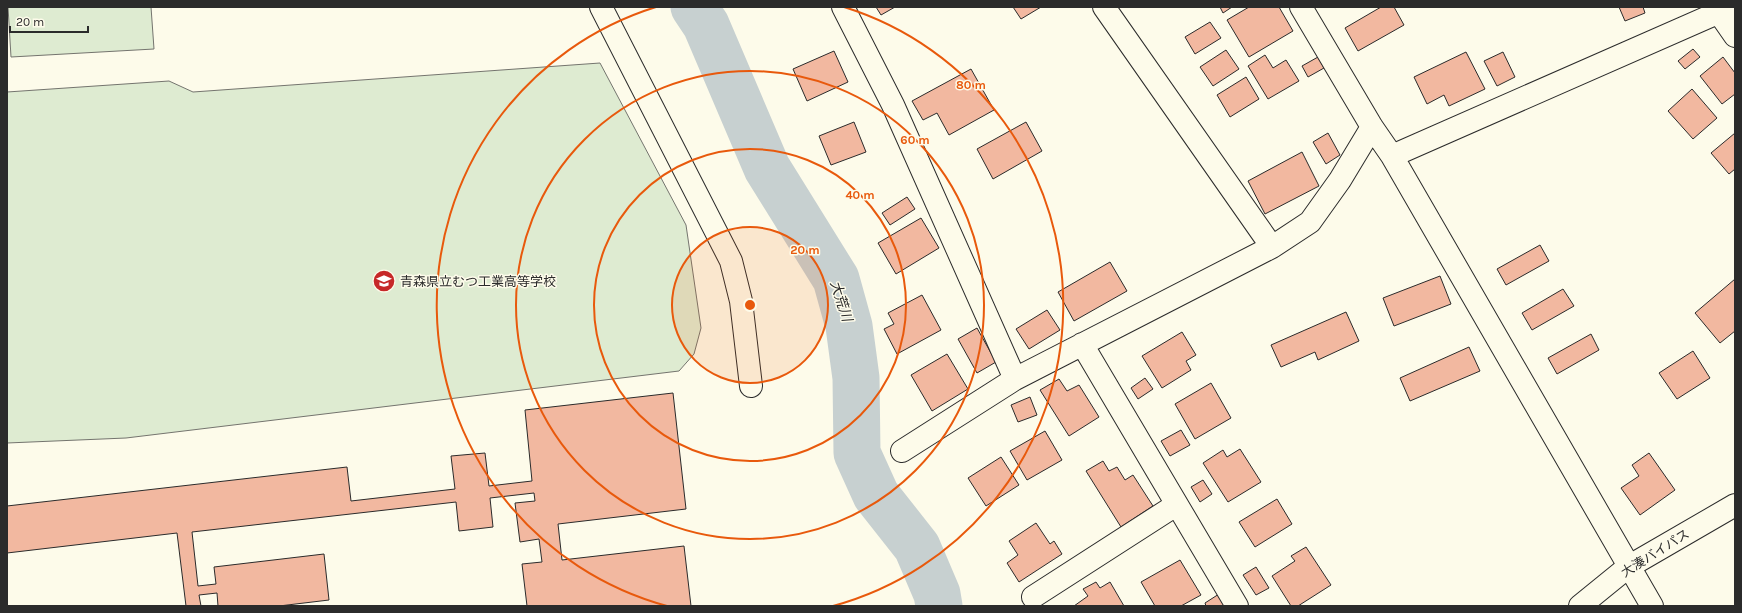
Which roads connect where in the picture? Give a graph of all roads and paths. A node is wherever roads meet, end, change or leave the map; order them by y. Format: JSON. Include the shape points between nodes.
{"nodes":[{"id":1,"x":600,"y":7,"type":"edge"},
{"id":2,"x":843,"y":7,"type":"edge"},
{"id":3,"x":1104,"y":7,"type":"edge"},
{"id":4,"x":1301,"y":7,"type":"edge"},
{"id":5,"x":1725,"y":10,"type":"edge"},
{"id":6,"x":1735,"y":36,"type":"edge"},
{"id":7,"x":1372,"y":127,"type":"junction"},
{"id":8,"x":1392,"y":156,"type":"junction"},
{"id":9,"x":1272,"y":247,"type":"junction"},
{"id":10,"x":1082,"y":344,"type":"junction"},
{"id":11,"x":1016,"y":380,"type":"junction"},
{"id":12,"x":751,"y":386,"type":"dead end"},
{"id":13,"x":902,"y":451,"type":"dead end"},
{"id":14,"x":1176,"y":505,"type":"junction"},
{"id":15,"x":1735,"y":505,"type":"edge"},
{"id":16,"x":1628,"y":567,"type":"junction"},
{"id":17,"x":1033,"y":597,"type":"dead end"},
{"id":18,"x":1237,"y":606,"type":"edge"},
{"id":19,"x":1580,"y":606,"type":"edge"},
{"id":20,"x":1652,"y":606,"type":"edge"}],
"edges":[{"from":1,"to":12,"type":"main road","via":[[731,261],[741,301]]},
{"from":2,"to":11,"type":"main road","via":[[893,104]]},
{"from":3,"to":9,"type":"main road"},
{"from":4,"to":7,"type":"main road"},
{"from":5,"to":6,"type":"main road"},
{"from":5,"to":8,"type":"main road"},
{"from":7,"to":8,"type":"main road"},
{"from":7,"to":9,"type":"main road","via":[[1340,180],[1310,222]]},
{"from":8,"to":16,"type":"main road"},
{"from":9,"to":10,"type":"main road"},
{"from":10,"to":11,"type":"main road"},
{"from":10,"to":14,"type":"main road"},
{"from":11,"to":13,"type":"main road"},
{"from":14,"to":17,"type":"main road"},
{"from":14,"to":18,"type":"main road"},
{"from":15,"to":16,"type":"main road","name":"大湊バイパス"},
{"from":16,"to":19,"type":"main road","name":"大湊バイパス"},
{"from":16,"to":20,"type":"main road"}]}
